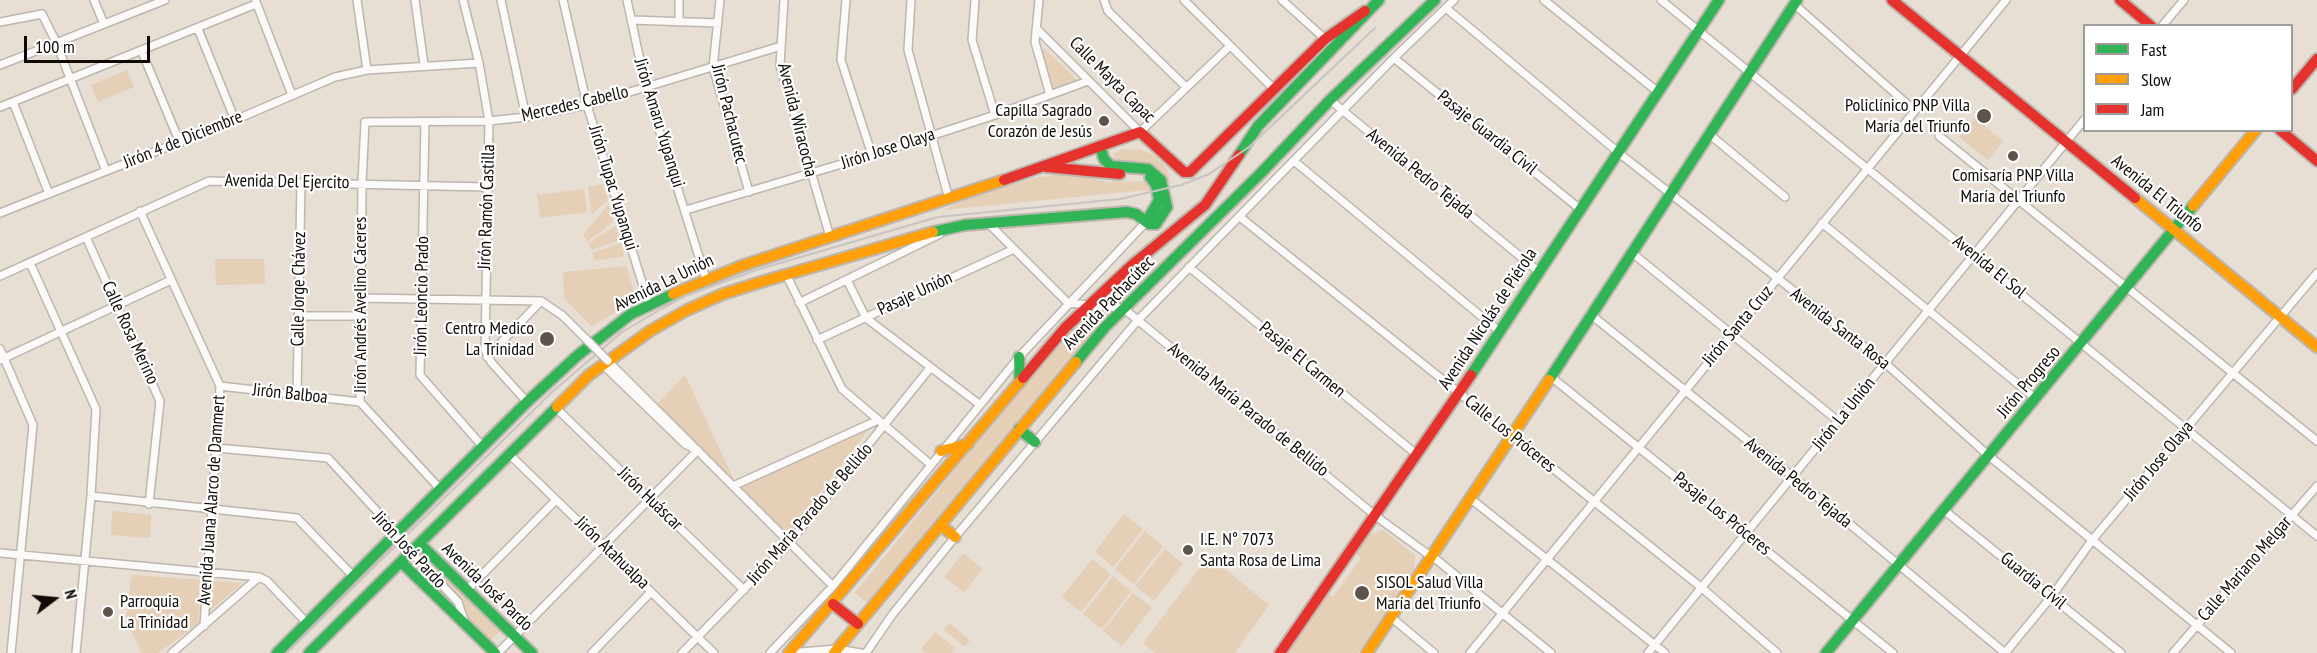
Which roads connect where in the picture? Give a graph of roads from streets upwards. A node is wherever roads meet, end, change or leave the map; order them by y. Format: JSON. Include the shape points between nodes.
{"nodes":[{"id":1,"x":94,"y":0,"type":"edge"},
{"id":2,"x":165,"y":0,"type":"edge"},
{"id":3,"x":357,"y":0,"type":"edge"},
{"id":4,"x":415,"y":0,"type":"edge"},
{"id":5,"x":463,"y":0,"type":"edge"},
{"id":6,"x":501,"y":0,"type":"edge"},
{"id":7,"x":563,"y":0,"type":"edge"},
{"id":8,"x":627,"y":0,"type":"edge"},
{"id":9,"x":679,"y":0,"type":"edge"},
{"id":10,"x":720,"y":0,"type":"edge"},
{"id":11,"x":784,"y":0,"type":"edge"},
{"id":12,"x":846,"y":0,"type":"edge"},
{"id":13,"x":911,"y":0,"type":"edge"},
{"id":14,"x":975,"y":0,"type":"edge"},
{"id":15,"x":1039,"y":0,"type":"edge"},
{"id":16,"x":1104,"y":0,"type":"edge"},
{"id":17,"x":1184,"y":0,"type":"edge"},
{"id":18,"x":1282,"y":0,"type":"edge"},
{"id":19,"x":1435,"y":0,"type":"edge"},
{"id":20,"x":1454,"y":0,"type":"edge"},
{"id":21,"x":1544,"y":0,"type":"edge"},
{"id":22,"x":1661,"y":0,"type":"edge"},
{"id":23,"x":1719,"y":0,"type":"edge"},
{"id":24,"x":1892,"y":0,"type":"edge"},
{"id":25,"x":2006,"y":0,"type":"edge"},
{"id":26,"x":2120,"y":0,"type":"edge"},
{"id":27,"x":2184,"y":0,"type":"edge"},
{"id":28,"x":1378,"y":1,"type":"edge"},
{"id":29,"x":255,"y":2,"type":"edge"},
{"id":30,"x":1795,"y":2,"type":"edge"},
{"id":31,"x":1446,"y":8,"type":"junction"},
{"id":32,"x":631,"y":20,"type":"junction"},
{"id":33,"x":0,"y":22,"type":"edge"},
{"id":34,"x":679,"y":22,"type":"junction"},
{"id":35,"x":718,"y":23,"type":"junction"},
{"id":36,"x":104,"y":24,"type":"junction"},
{"id":37,"x":2149,"y":24,"type":"edge"},
{"id":38,"x":2164,"y":24,"type":"edge"},
{"id":39,"x":198,"y":29,"type":"junction"},
{"id":40,"x":1037,"y":29,"type":"junction"},
{"id":41,"x":1698,"y":30,"type":"junction"},
{"id":42,"x":1325,"y":39,"type":"junction"},
{"id":43,"x":56,"y":42,"type":"junction"},
{"id":44,"x":781,"y":46,"type":"junction"},
{"id":45,"x":1230,"y":46,"type":"junction"},
{"id":46,"x":142,"y":52,"type":"junction"},
{"id":47,"x":1960,"y":55,"type":"junction"},
{"id":48,"x":1394,"y":58,"type":"junction"},
{"id":49,"x":2317,"y":59,"type":"edge"},
{"id":50,"x":478,"y":63,"type":"junction"},
{"id":51,"x":0,"y":65,"type":"edge"},
{"id":52,"x":424,"y":65,"type":"junction"},
{"id":53,"x":713,"y":67,"type":"junction"},
{"id":54,"x":367,"y":70,"type":"junction"},
{"id":55,"x":1750,"y":72,"type":"junction"},
{"id":56,"x":71,"y":80,"type":"junction"},
{"id":57,"x":1088,"y":81,"type":"junction"},
{"id":58,"x":1186,"y":87,"type":"junction"},
{"id":59,"x":646,"y":88,"type":"junction"},
{"id":60,"x":2293,"y":88,"type":"edge"},
{"id":61,"x":1275,"y":90,"type":"junction"},
{"id":62,"x":1658,"y":92,"type":"junction"},
{"id":63,"x":1050,"y":95,"type":"junction"},
{"id":64,"x":292,"y":96,"type":"junction"},
{"id":65,"x":1330,"y":100,"type":"junction"},
{"id":66,"x":13,"y":102,"type":"junction"},
{"id":67,"x":586,"y":105,"type":"junction"},
{"id":68,"x":0,"y":107,"type":"edge"},
{"id":69,"x":1342,"y":110,"type":"junction"},
{"id":70,"x":1914,"y":110,"type":"junction"},
{"id":71,"x":995,"y":115,"type":"junction"},
{"id":72,"x":526,"y":117,"type":"junction"},
{"id":73,"x":236,"y":120,"type":"junction"},
{"id":74,"x":425,"y":122,"type":"junction"},
{"id":75,"x":489,"y":122,"type":"junction"},
{"id":76,"x":2083,"y":122,"type":"edge"},
{"id":77,"x":364,"y":125,"type":"joint"},
{"id":78,"x":1140,"y":132,"type":"junction"},
{"id":79,"x":2254,"y":132,"type":"edge"},
{"id":80,"x":2282,"y":132,"type":"edge"},
{"id":81,"x":1709,"y":134,"type":"junction"},
{"id":82,"x":930,"y":136,"type":"junction"},
{"id":83,"x":1939,"y":136,"type":"dead end"},
{"id":84,"x":2066,"y":142,"type":"junction"},
{"id":85,"x":180,"y":143,"type":"junction"},
{"id":86,"x":1100,"y":146,"type":"junction"},
{"id":87,"x":1618,"y":153,"type":"junction"},
{"id":88,"x":872,"y":155,"type":"junction"},
{"id":89,"x":1294,"y":161,"type":"junction"},
{"id":90,"x":2317,"y":161,"type":"edge"},
{"id":91,"x":1072,"y":163,"type":"junction"},
{"id":92,"x":1868,"y":169,"type":"junction"},
{"id":93,"x":106,"y":171,"type":"junction"},
{"id":94,"x":1186,"y":172,"type":"joint"},
{"id":95,"x":811,"y":174,"type":"junction"},
{"id":96,"x":301,"y":183,"type":"junction"},
{"id":97,"x":362,"y":183,"type":"junction"},
{"id":98,"x":424,"y":184,"type":"junction"},
{"id":99,"x":487,"y":187,"type":"junction"},
{"id":100,"x":749,"y":192,"type":"junction"},
{"id":101,"x":1670,"y":192,"type":"junction"},
{"id":102,"x":48,"y":194,"type":"junction"},
{"id":103,"x":1785,"y":197,"type":"dead end"},
{"id":104,"x":949,"y":199,"type":"junction"},
{"id":105,"x":2019,"y":199,"type":"junction"},
{"id":106,"x":1580,"y":209,"type":"junction"},
{"id":107,"x":686,"y":210,"type":"junction"},
{"id":108,"x":140,"y":211,"type":"junction"},
{"id":109,"x":0,"y":213,"type":"edge"},
{"id":110,"x":1240,"y":217,"type":"junction"},
{"id":111,"x":987,"y":222,"type":"junction"},
{"id":112,"x":1146,"y":222,"type":"junction"},
{"id":113,"x":1822,"y":223,"type":"junction"},
{"id":114,"x":952,"y":228,"type":"junction"},
{"id":115,"x":2173,"y":228,"type":"junction"},
{"id":116,"x":86,"y":237,"type":"junction"},
{"id":117,"x":830,"y":237,"type":"junction"},
{"id":118,"x":1014,"y":249,"type":"junction"},
{"id":119,"x":1631,"y":252,"type":"junction"},
{"id":120,"x":1975,"y":255,"type":"junction"},
{"id":121,"x":30,"y":263,"type":"junction"},
{"id":122,"x":1189,"y":267,"type":"junction"},
{"id":123,"x":1538,"y":272,"type":"junction"},
{"id":124,"x":2317,"y":273,"type":"edge"},
{"id":125,"x":786,"y":274,"type":"junction"},
{"id":126,"x":0,"y":276,"type":"edge"},
{"id":127,"x":706,"y":279,"type":"junction"},
{"id":128,"x":1777,"y":279,"type":"junction"},
{"id":129,"x":171,"y":280,"type":"junction"},
{"id":130,"x":847,"y":280,"type":"junction"},
{"id":131,"x":2126,"y":286,"type":"junction"},
{"id":132,"x":360,"y":298,"type":"junction"},
{"id":133,"x":423,"y":298,"type":"junction"},
{"id":134,"x":541,"y":301,"type":"junction"},
{"id":135,"x":484,"y":302,"type":"junction"},
{"id":136,"x":799,"y":303,"type":"junction"},
{"id":137,"x":1068,"y":303,"type":"junction"},
{"id":138,"x":649,"y":305,"type":"junction"},
{"id":139,"x":116,"y":306,"type":"junction"},
{"id":140,"x":1086,"y":306,"type":"junction"},
{"id":141,"x":1123,"y":308,"type":"junction"},
{"id":142,"x":1929,"y":309,"type":"junction"},
{"id":143,"x":1590,"y":314,"type":"junction"},
{"id":144,"x":298,"y":316,"type":"junction"},
{"id":145,"x":360,"y":316,"type":"junction"},
{"id":146,"x":2280,"y":316,"type":"junction"},
{"id":147,"x":866,"y":318,"type":"junction"},
{"id":148,"x":1138,"y":320,"type":"junction"},
{"id":149,"x":63,"y":331,"type":"junction"},
{"id":150,"x":1498,"y":332,"type":"junction"},
{"id":151,"x":1731,"y":335,"type":"junction"},
{"id":152,"x":817,"y":340,"type":"junction"},
{"id":153,"x":2082,"y":344,"type":"junction"},
{"id":154,"x":2317,"y":347,"type":"edge"},
{"id":155,"x":0,"y":349,"type":"edge"},
{"id":156,"x":487,"y":357,"type":"junction"},
{"id":157,"x":1019,"y":357,"type":"junction"},
{"id":158,"x":2,"y":359,"type":"edge"},
{"id":159,"x":605,"y":363,"type":"junction"},
{"id":160,"x":1885,"y":363,"type":"junction"},
{"id":161,"x":930,"y":368,"type":"junction"},
{"id":162,"x":2233,"y":373,"type":"junction"},
{"id":163,"x":1550,"y":376,"type":"junction"},
{"id":164,"x":1020,"y":382,"type":"junction"},
{"id":165,"x":220,"y":386,"type":"junction"},
{"id":166,"x":1684,"y":391,"type":"junction"},
{"id":167,"x":1459,"y":392,"type":"junction"},
{"id":168,"x":297,"y":394,"type":"junction"},
{"id":169,"x":2036,"y":399,"type":"junction"},
{"id":170,"x":360,"y":402,"type":"junction"},
{"id":171,"x":527,"y":402,"type":"junction"},
{"id":172,"x":979,"y":404,"type":"junction"},
{"id":173,"x":556,"y":408,"type":"junction"},
{"id":174,"x":876,"y":421,"type":"junction"},
{"id":175,"x":1838,"y":421,"type":"junction"},
{"id":176,"x":884,"y":428,"type":"junction"},
{"id":177,"x":1019,"y":429,"type":"junction"},
{"id":178,"x":2186,"y":429,"type":"junction"},
{"id":179,"x":1511,"y":436,"type":"junction"},
{"id":180,"x":2317,"y":441,"type":"edge"},
{"id":181,"x":1035,"y":442,"type":"junction"},
{"id":182,"x":969,"y":444,"type":"junction"},
{"id":183,"x":1639,"y":446,"type":"junction"},
{"id":184,"x":483,"y":447,"type":"junction"},
{"id":185,"x":217,"y":448,"type":"junction"},
{"id":186,"x":698,"y":450,"type":"junction"},
{"id":187,"x":941,"y":451,"type":"junction"},
{"id":188,"x":509,"y":454,"type":"junction"},
{"id":189,"x":1416,"y":454,"type":"junction"},
{"id":190,"x":1989,"y":456,"type":"junction"},
{"id":191,"x":930,"y":464,"type":"junction"},
{"id":192,"x":1793,"y":477,"type":"junction"},
{"id":193,"x":346,"y":478,"type":"junction"},
{"id":194,"x":733,"y":486,"type":"junction"},
{"id":195,"x":2317,"y":486,"type":"edge"},
{"id":196,"x":441,"y":490,"type":"junction"},
{"id":197,"x":91,"y":496,"type":"junction"},
{"id":198,"x":1471,"y":498,"type":"junction"},
{"id":199,"x":650,"y":499,"type":"junction"},
{"id":200,"x":556,"y":500,"type":"junction"},
{"id":201,"x":1594,"y":502,"type":"junction"},
{"id":202,"x":149,"y":504,"type":"junction"},
{"id":203,"x":212,"y":509,"type":"junction"},
{"id":204,"x":1945,"y":511,"type":"junction"},
{"id":205,"x":1374,"y":513,"type":"junction"},
{"id":206,"x":2292,"y":515,"type":"junction"},
{"id":207,"x":942,"y":526,"type":"junction"},
{"id":208,"x":398,"y":533,"type":"junction"},
{"id":209,"x":1747,"y":533,"type":"junction"},
{"id":210,"x":2317,"y":536,"type":"edge"},
{"id":211,"x":955,"y":537,"type":"junction"},
{"id":212,"x":2093,"y":539,"type":"junction"},
{"id":213,"x":789,"y":543,"type":"junction"},
{"id":214,"x":420,"y":544,"type":"junction"},
{"id":215,"x":604,"y":546,"type":"junction"},
{"id":216,"x":0,"y":553,"type":"edge"},
{"id":217,"x":21,"y":554,"type":"junction"},
{"id":218,"x":1433,"y":558,"type":"junction"},
{"id":219,"x":1547,"y":559,"type":"junction"},
{"id":220,"x":86,"y":561,"type":"junction"},
{"id":221,"x":400,"y":562,"type":"junction"},
{"id":222,"x":1898,"y":566,"type":"junction"},
{"id":223,"x":206,"y":573,"type":"junction"},
{"id":224,"x":259,"y":577,"type":"junction"},
{"id":225,"x":354,"y":577,"type":"junction"},
{"id":226,"x":833,"y":586,"type":"junction"},
{"id":227,"x":1702,"y":588,"type":"junction"},
{"id":228,"x":466,"y":590,"type":"junction"},
{"id":229,"x":744,"y":590,"type":"junction"},
{"id":230,"x":651,"y":591,"type":"junction"},
{"id":231,"x":2052,"y":596,"type":"junction"},
{"id":232,"x":833,"y":604,"type":"junction"},
{"id":233,"x":1501,"y":615,"type":"junction"},
{"id":234,"x":1392,"y":618,"type":"junction"},
{"id":235,"x":1853,"y":620,"type":"junction"},
{"id":236,"x":307,"y":623,"type":"junction"},
{"id":237,"x":858,"y":624,"type":"junction"},
{"id":238,"x":466,"y":625,"type":"junction"},
{"id":239,"x":2197,"y":625,"type":"junction"},
{"id":240,"x":204,"y":626,"type":"junction"},
{"id":241,"x":515,"y":636,"type":"junction"},
{"id":242,"x":697,"y":637,"type":"junction"},
{"id":243,"x":1655,"y":645,"type":"junction"},
{"id":244,"x":835,"y":651,"type":"edge"},
{"id":245,"x":11,"y":653,"type":"edge"},
{"id":246,"x":76,"y":653,"type":"edge"},
{"id":247,"x":172,"y":653,"type":"edge"},
{"id":248,"x":277,"y":653,"type":"edge"},
{"id":249,"x":309,"y":653,"type":"edge"},
{"id":250,"x":497,"y":653,"type":"edge"},
{"id":251,"x":532,"y":653,"type":"edge"},
{"id":252,"x":592,"y":653,"type":"edge"},
{"id":253,"x":682,"y":653,"type":"edge"},
{"id":254,"x":714,"y":653,"type":"edge"},
{"id":255,"x":770,"y":653,"type":"edge"},
{"id":256,"x":789,"y":653,"type":"edge"},
{"id":257,"x":861,"y":653,"type":"edge"},
{"id":258,"x":866,"y":653,"type":"edge"},
{"id":259,"x":1280,"y":653,"type":"edge"},
{"id":260,"x":1367,"y":653,"type":"edge"},
{"id":261,"x":1434,"y":653,"type":"edge"},
{"id":262,"x":1470,"y":653,"type":"edge"},
{"id":263,"x":1551,"y":653,"type":"edge"},
{"id":264,"x":1648,"y":653,"type":"edge"},
{"id":265,"x":1665,"y":653,"type":"edge"},
{"id":266,"x":1777,"y":653,"type":"edge"},
{"id":267,"x":1826,"y":653,"type":"edge"},
{"id":268,"x":1893,"y":653,"type":"edge"},
{"id":269,"x":2005,"y":653,"type":"edge"},
{"id":270,"x":2121,"y":653,"type":"edge"},
{"id":271,"x":2173,"y":653,"type":"edge"},
{"id":272,"x":2231,"y":653,"type":"edge"}],
"edges":[{"from":1,"to":36,"type":"street"},
{"from":2,"to":36,"type":"street"},
{"from":3,"to":54,"type":"street"},
{"from":4,"to":52,"type":"street"},
{"from":5,"to":50,"type":"street","name":"Jirón Ramón Castilla"},
{"from":6,"to":72,"type":"street"},
{"from":7,"to":67,"type":"street","name":"Jirón Tupac Yupanqui"},
{"from":8,"to":32,"type":"street","name":"Jirón Amaru Yupanqui"},
{"from":9,"to":34,"type":"street"},
{"from":10,"to":35,"type":"street","name":"Jirón Pachacutec"},
{"from":11,"to":44,"type":"street","name":"Avenida Wiracocha"},
{"from":12,"to":88,"type":"street","via":[[841,60]]},
{"from":13,"to":82,"type":"street","via":[[908,50]]},
{"from":14,"to":71,"type":"street","via":[[972,40]]},
{"from":15,"to":40,"type":"street"},
{"from":16,"to":58,"type":"street","via":[[1108,11]]},
{"from":17,"to":45,"type":"street"},
{"from":18,"to":42,"type":"street"},
{"from":19,"to":65,"type":"street","name":"Avenida Pachacútec"},
{"from":20,"to":31,"type":"street","name":"Avenida Pachacútec"},
{"from":21,"to":62,"type":"street"},
{"from":22,"to":41,"type":"street","name":"Avenida El Sol"},
{"from":23,"to":41,"type":"street","name":"Avenida Nicolás de Piérola"},
{"from":24,"to":47,"type":"street","name":"Avenida El Triunfo"},
{"from":25,"to":47,"type":"street","name":"Jirón Santa Cruz"},
{"from":26,"to":37,"type":"street"},
{"from":27,"to":38,"type":"street"},
{"from":28,"to":42,"type":"street","name":"Avenida Pachacútec"},
{"from":28,"to":140,"type":"street","name":"Avenida Pachacútec","via":[[1258,126],[1205,205]]},
{"from":29,"to":39,"type":"street"},
{"from":29,"to":64,"type":"street"},
{"from":30,"to":55,"type":"street"},
{"from":30,"to":70,"type":"street"},
{"from":31,"to":48,"type":"street","name":"Avenida Pachacútec"},
{"from":31,"to":87,"type":"street","name":"Avenida Santa Rosa"},
{"from":32,"to":34,"type":"street"},
{"from":32,"to":59,"type":"street","name":"Jirón Amaru Yupanqui"},
{"from":33,"to":43,"type":"street","via":[[42,14]]},
{"from":34,"to":35,"type":"street"},
{"from":35,"to":53,"type":"street","name":"Jirón Pachacutec"},
{"from":36,"to":43,"type":"street"},
{"from":39,"to":46,"type":"street"},
{"from":39,"to":73,"type":"street"},
{"from":40,"to":57,"type":"street","name":"Calle Mayta Capac"},
{"from":40,"to":63,"type":"street","via":[[1035,42]]},
{"from":41,"to":55,"type":"street","name":"Avenida El Sol"},
{"from":41,"to":62,"type":"street","name":"Avenida Nicolás de Piérola"},
{"from":42,"to":61,"type":"street","name":"Avenida Pachacútec"},
{"from":43,"to":51,"type":"street"},
{"from":43,"to":56,"type":"street"},
{"from":44,"to":53,"type":"street","name":"Mercedes Cabello"},
{"from":44,"to":95,"type":"street","name":"Avenida Wiracocha","via":[[780,65]]},
{"from":45,"to":58,"type":"street"},
{"from":45,"to":61,"type":"street"},
{"from":46,"to":56,"type":"street"},
{"from":46,"to":85,"type":"street"},
{"from":47,"to":70,"type":"street","name":"Jirón Santa Cruz"},
{"from":47,"to":84,"type":"street","name":"Avenida El Triunfo"},
{"from":48,"to":69,"type":"street","name":"Avenida Pachacútec"},
{"from":48,"to":106,"type":"street","name":"Pasaje Guardia Civil"},
{"from":49,"to":60,"type":"street"},
{"from":50,"to":52,"type":"street","name":"Jirón 4 de Diciembre"},
{"from":50,"to":75,"type":"street","name":"Jirón Ramón Castilla"},
{"from":52,"to":54,"type":"street","name":"Jirón 4 de Diciembre"},
{"from":53,"to":59,"type":"street","name":"Mercedes Cabello"},
{"from":53,"to":100,"type":"street","name":"Jirón Pachacutec"},
{"from":54,"to":64,"type":"street","name":"Jirón 4 de Diciembre","via":[[334,77]]},
{"from":55,"to":81,"type":"street"},
{"from":55,"to":92,"type":"street","name":"Avenida El Sol"},
{"from":56,"to":66,"type":"street"},
{"from":56,"to":93,"type":"street"},
{"from":57,"to":63,"type":"street","name":"Jirón Jose Olaya"},
{"from":57,"to":78,"type":"street","name":"Calle Mayta Capac"},
{"from":58,"to":78,"type":"street"},
{"from":59,"to":67,"type":"street","name":"Mercedes Cabello"},
{"from":59,"to":107,"type":"street","name":"Jirón Amaru Yupanqui"},
{"from":61,"to":94,"type":"street","name":"Avenida Pachacútec"},
{"from":62,"to":87,"type":"street","name":"Avenida Nicolás de Piérola"},
{"from":63,"to":71,"type":"street","name":"Jirón Jose Olaya"},
{"from":64,"to":73,"type":"street","name":"Jirón 4 de Diciembre"},
{"from":65,"to":69,"type":"street","name":"Avenida Pedro Tejada"},
{"from":65,"to":141,"type":"street","name":"Avenida Pachacútec","via":[[1199,236]]},
{"from":66,"to":68,"type":"street"},
{"from":66,"to":102,"type":"street"},
{"from":67,"to":72,"type":"street","name":"Mercedes Cabello"},
{"from":67,"to":138,"type":"street","name":"Jirón Tupac Yupanqui"},
{"from":69,"to":89,"type":"street","name":"Avenida Pachacútec"},
{"from":69,"to":123,"type":"street","name":"Avenida Pedro Tejada"},
{"from":70,"to":92,"type":"street","name":"Jirón Santa Cruz"},
{"from":71,"to":82,"type":"street","name":"Jirón Jose Olaya"},
{"from":72,"to":75,"type":"street","name":"Mercedes Cabello"},
{"from":73,"to":85,"type":"street","name":"Jirón 4 de Diciembre"},
{"from":74,"to":75,"type":"street","name":"Mercedes Cabello"},
{"from":74,"to":77,"type":"street","name":"Mercedes Cabello","via":[[368,121]]},
{"from":74,"to":98,"type":"street","name":"Jirón Leoncio Prado"},
{"from":75,"to":99,"type":"street","name":"Jirón Ramón Castilla"},
{"from":76,"to":84,"type":"street","name":"Jirón La Unión"},
{"from":77,"to":97,"type":"street","name":"Jirón Andrés Avelino Cáceres"},
{"from":78,"to":86,"type":"street"},
{"from":78,"to":94,"type":"street","name":"Calle Mayta Capac"},
{"from":79,"to":115,"type":"street","name":"Jirón Progreso"},
{"from":80,"to":90,"type":"street"},
{"from":81,"to":101,"type":"street"},
{"from":81,"to":103,"type":"street"},
{"from":82,"to":88,"type":"street","name":"Jirón Jose Olaya"},
{"from":82,"to":104,"type":"street"},
{"from":83,"to":105,"type":"street"},
{"from":84,"to":105,"type":"street","name":"Jirón La Unión"},
{"from":84,"to":115,"type":"street","name":"Avenida El Triunfo"},
{"from":85,"to":93,"type":"street","name":"Jirón 4 de Diciembre"},
{"from":86,"to":91,"type":"street"},
{"from":86,"to":112,"type":"street","via":[[1111,166],[1148,170],[1161,180],[1166,211],[1156,224]]},
{"from":87,"to":101,"type":"street","name":"Avenida Santa Rosa"},
{"from":87,"to":106,"type":"street","name":"Avenida Nicolás de Piérola"},
{"from":88,"to":95,"type":"street","name":"Jirón Jose Olaya"},
{"from":89,"to":110,"type":"street","name":"Avenida Pachacútec"},
{"from":89,"to":150,"type":"street"},
{"from":91,"to":104,"type":"street","name":"Avenida La Unión","via":[[1037,167]]},
{"from":91,"to":112,"type":"street","via":[[1106,173],[1142,173],[1151,178],[1159,200]]},
{"from":92,"to":113,"type":"street","name":"Jirón Santa Cruz"},
{"from":92,"to":120,"type":"street","name":"Avenida El Sol"},
{"from":93,"to":102,"type":"street","name":"Jirón 4 de Diciembre"},
{"from":95,"to":100,"type":"street","name":"Jirón Jose Olaya"},
{"from":95,"to":117,"type":"street","name":"Avenida Wiracocha"},
{"from":96,"to":97,"type":"street","name":"Avenida Del Ejercito"},
{"from":96,"to":108,"type":"street","name":"Avenida Del Ejercito","via":[[209,181]]},
{"from":96,"to":144,"type":"street","name":"Calle Jorge Chávez"},
{"from":97,"to":98,"type":"street","name":"Avenida Del Ejercito"},
{"from":97,"to":132,"type":"street","name":"Jirón Andrés Avelino Cáceres"},
{"from":98,"to":99,"type":"street","name":"Avenida Del Ejercito"},
{"from":98,"to":133,"type":"street","name":"Jirón Leoncio Prado"},
{"from":99,"to":135,"type":"street","name":"Jirón Ramón Castilla"},
{"from":100,"to":107,"type":"street","name":"Jirón Jose Olaya"},
{"from":101,"to":119,"type":"street"},
{"from":101,"to":128,"type":"street","name":"Avenida Santa Rosa"},
{"from":102,"to":109,"type":"street","name":"Jirón 4 de Diciembre"},
{"from":104,"to":117,"type":"street","name":"Avenida La Unión"},
{"from":105,"to":120,"type":"street","name":"Jirón La Unión"},
{"from":105,"to":131,"type":"street"},
{"from":106,"to":123,"type":"street","name":"Avenida Nicolás de Piérola"},
{"from":107,"to":127,"type":"street","name":"Jirón Amaru Yupanqui"},
{"from":108,"to":116,"type":"street","name":"Avenida Del Ejercito"},
{"from":108,"to":129,"type":"street","name":"Avenida Juana Alarco de Dammert"},
{"from":110,"to":122,"type":"street","name":"Avenida Pachacútec"},
{"from":110,"to":167,"type":"street","name":"Calle Los Próceres"},
{"from":111,"to":112,"type":"street","name":"Avenida La Unión","via":[[1126,212]]},
{"from":111,"to":114,"type":"street","name":"Avenida La Unión"},
{"from":111,"to":118,"type":"street"},
{"from":112,"to":137,"type":"street","name":"Avenida Pachacútec"},
{"from":113,"to":128,"type":"street","name":"Jirón Santa Cruz"},
{"from":113,"to":142,"type":"street"},
{"from":114,"to":125,"type":"street","name":"Avenida La Unión"},
{"from":114,"to":130,"type":"street"},
{"from":115,"to":131,"type":"street","name":"Jirón Progreso"},
{"from":115,"to":146,"type":"street","name":"Avenida El Triunfo"},
{"from":116,"to":121,"type":"street","name":"Avenida Del Ejercito"},
{"from":116,"to":139,"type":"street","name":"Calle Rosa Merino"},
{"from":117,"to":127,"type":"street","name":"Avenida La Unión"},
{"from":118,"to":137,"type":"street"},
{"from":118,"to":147,"type":"street","name":"Pasaje Unión"},
{"from":119,"to":143,"type":"street"},
{"from":119,"to":151,"type":"street"},
{"from":120,"to":142,"type":"street","name":"Jirón La Unión"},
{"from":120,"to":153,"type":"street","name":"Avenida El Sol"},
{"from":121,"to":126,"type":"street","name":"Avenida Del Ejercito"},
{"from":121,"to":149,"type":"street"},
{"from":122,"to":148,"type":"street","name":"Avenida Pachacútec"},
{"from":122,"to":189,"type":"street","name":"Pasaje El Carmen"},
{"from":123,"to":150,"type":"street","name":"Avenida Nicolás de Piérola"},
{"from":124,"to":146,"type":"street","name":"Jirón Jose Olaya"},
{"from":125,"to":136,"type":"street"},
{"from":125,"to":159,"type":"street","name":"Avenida La Unión","via":[[687,310]]},
{"from":127,"to":138,"type":"street","name":"Avenida La Unión"},
{"from":128,"to":151,"type":"street","name":"Jirón Santa Cruz"},
{"from":128,"to":160,"type":"street","name":"Avenida Santa Rosa"},
{"from":129,"to":139,"type":"street"},
{"from":129,"to":165,"type":"street","name":"Avenida Juana Alarco de Dammert"},
{"from":130,"to":136,"type":"street"},
{"from":130,"to":147,"type":"street"},
{"from":131,"to":153,"type":"street","name":"Jirón Progreso"},
{"from":131,"to":162,"type":"street"},
{"from":132,"to":133,"type":"street"},
{"from":132,"to":145,"type":"street","name":"Jirón Andrés Avelino Cáceres"},
{"from":133,"to":135,"type":"street"},
{"from":133,"to":184,"type":"street","name":"Jirón Leoncio Prado","via":[[420,375]]},
{"from":134,"to":135,"type":"street"},
{"from":134,"to":156,"type":"street"},
{"from":134,"to":159,"type":"street","bridge":true,"via":[[563,316]]},
{"from":135,"to":156,"type":"street","name":"Jirón Ramón Castilla"},
{"from":136,"to":152,"type":"street"},
{"from":137,"to":140,"type":"street"},
{"from":137,"to":157,"type":"street","name":"Avenida Pachacútec"},
{"from":138,"to":171,"type":"street","name":"Avenida La Unión","via":[[612,327]]},
{"from":139,"to":149,"type":"street"},
{"from":139,"to":202,"type":"street","name":"Calle Rosa Merino","via":[[160,401]]},
{"from":140,"to":141,"type":"street"},
{"from":140,"to":164,"type":"street","name":"Avenida Pachacútec"},
{"from":141,"to":148,"type":"street","name":"Avenida María Parado de Bellido"},
{"from":141,"to":177,"type":"street","name":"Avenida Pachacútec"},
{"from":142,"to":160,"type":"street","name":"Jirón La Unión"},
{"from":142,"to":169,"type":"street"},
{"from":143,"to":163,"type":"street"},
{"from":143,"to":166,"type":"street","name":"Avenida Pedro Tejada"},
{"from":144,"to":145,"type":"street"},
{"from":144,"to":168,"type":"street","name":"Calle Jorge Chávez"},
{"from":145,"to":170,"type":"street","name":"Jirón Andrés Avelino Cáceres"},
{"from":146,"to":154,"type":"street","name":"Avenida El Triunfo"},
{"from":146,"to":162,"type":"street","name":"Jirón Jose Olaya"},
{"from":147,"to":152,"type":"street","name":"Pasaje Unión"},
{"from":147,"to":161,"type":"street"},
{"from":148,"to":181,"type":"street","name":"Avenida Pachacútec"},
{"from":148,"to":205,"type":"street","name":"Avenida María Parado de Bellido"},
{"from":149,"to":158,"type":"street"},
{"from":149,"to":197,"type":"street","via":[[96,409]]},
{"from":150,"to":167,"type":"street","name":"Avenida Nicolás de Piérola"},
{"from":151,"to":166,"type":"street","name":"Jirón Santa Cruz"},
{"from":151,"to":175,"type":"street"},
{"from":152,"to":174,"type":"street","via":[[842,389]]},
{"from":153,"to":169,"type":"street","name":"Jirón Progreso"},
{"from":153,"to":178,"type":"street","name":"Avenida El Sol"},
{"from":155,"to":158,"type":"street"},
{"from":156,"to":171,"type":"street"},
{"from":157,"to":164,"type":"street"},
{"from":157,"to":172,"type":"street","name":"Avenida Pachacútec"},
{"from":158,"to":217,"type":"street","via":[[33,425]]},
{"from":159,"to":173,"type":"street","name":"Avenida La Unión"},
{"from":159,"to":186,"type":"street"},
{"from":159,"to":186,"type":"street","via":[[685,444]]},
{"from":160,"to":175,"type":"street","name":"Jirón La Unión"},
{"from":160,"to":190,"type":"street","name":"Avenida Santa Rosa"},
{"from":161,"to":172,"type":"street"},
{"from":161,"to":176,"type":"street","name":"Jirón María Parado de Bellido"},
{"from":162,"to":178,"type":"street","name":"Jirón Jose Olaya"},
{"from":162,"to":180,"type":"street"},
{"from":163,"to":179,"type":"street"},
{"from":163,"to":183,"type":"street","name":"Pasaje Los Próceres"},
{"from":164,"to":182,"type":"street","name":"Avenida Pachacútec"},
{"from":165,"to":168,"type":"street","name":"Jirón Balboa"},
{"from":165,"to":185,"type":"street","name":"Avenida Juana Alarco de Dammert"},
{"from":166,"to":183,"type":"street","name":"Jirón Santa Cruz"},
{"from":166,"to":192,"type":"street","name":"Avenida Pedro Tejada"},
{"from":167,"to":179,"type":"street","name":"Calle Los Próceres"},
{"from":167,"to":189,"type":"street","name":"Avenida Nicolás de Piérola"},
{"from":168,"to":170,"type":"street","name":"Jirón Balboa"},
{"from":169,"to":190,"type":"street","name":"Jirón Progreso"},
{"from":170,"to":196,"type":"street","name":"Jirón Andrés Avelino Cáceres"},
{"from":171,"to":184,"type":"street","name":"Avenida La Unión"},
{"from":172,"to":187,"type":"street","name":"Avenida Pachacútec"},
{"from":173,"to":188,"type":"street","name":"Avenida La Unión"},
{"from":173,"to":199,"type":"street","name":"Jirón Huáscar"},
{"from":174,"to":176,"type":"street"},
{"from":174,"to":194,"type":"street"},
{"from":175,"to":192,"type":"street","name":"Jirón La Unión"},
{"from":176,"to":191,"type":"street"},
{"from":176,"to":213,"type":"street","name":"Jirón María Parado de Bellido"},
{"from":177,"to":181,"type":"street"},
{"from":177,"to":207,"type":"street","name":"Avenida Pachacútec"},
{"from":178,"to":206,"type":"street","name":"Avenida El Sol"},
{"from":178,"to":212,"type":"street","name":"Jirón Jose Olaya"},
{"from":179,"to":198,"type":"street"},
{"from":179,"to":201,"type":"street","name":"Calle Los Próceres"},
{"from":181,"to":211,"type":"street","name":"Avenida Pachacútec"},
{"from":182,"to":187,"type":"street"},
{"from":182,"to":232,"type":"street","name":"Avenida Pachacútec"},
{"from":183,"to":201,"type":"street","name":"Jirón Santa Cruz"},
{"from":183,"to":209,"type":"street","name":"Pasaje Los Próceres"},
{"from":184,"to":196,"type":"street","name":"Avenida La Unión"},
{"from":185,"to":193,"type":"street","name":"Jirón José Pardo","via":[[325,458]]},
{"from":185,"to":203,"type":"street","name":"Avenida Juana Alarco de Dammert"},
{"from":186,"to":194,"type":"street"},
{"from":186,"to":199,"type":"street"},
{"from":187,"to":191,"type":"street","name":"Avenida Pachacútec"},
{"from":188,"to":200,"type":"street","name":"Jirón Atahualpa"},
{"from":188,"to":214,"type":"street","name":"Avenida La Unión"},
{"from":189,"to":205,"type":"street","name":"Avenida Nicolás de Piérola"},
{"from":190,"to":204,"type":"street","name":"Jirón Progreso"},
{"from":190,"to":212,"type":"street","name":"Avenida Santa Rosa"},
{"from":191,"to":226,"type":"street","name":"Avenida Pachacútec"},
{"from":192,"to":209,"type":"street","name":"Jirón La Unión"},
{"from":192,"to":222,"type":"street","name":"Avenida Pedro Tejada"},
{"from":193,"to":208,"type":"street","name":"Jirón José Pardo"},
{"from":193,"to":238,"type":"street","name":"Jirón José Pardo","bridge":true,"via":[[458,602]]},
{"from":194,"to":213,"type":"street"},
{"from":195,"to":206,"type":"street","name":"Calle Mariano Melgar"},
{"from":196,"to":208,"type":"street","name":"Avenida La Unión"},
{"from":197,"to":202,"type":"street"},
{"from":197,"to":220,"type":"street"},
{"from":198,"to":218,"type":"street"},
{"from":198,"to":219,"type":"street"},
{"from":199,"to":215,"type":"street"},
{"from":199,"to":229,"type":"street","name":"Jirón Huáscar"},
{"from":200,"to":215,"type":"street","name":"Jirón Atahualpa"},
{"from":200,"to":228,"type":"street"},
{"from":201,"to":219,"type":"street","name":"Jirón Santa Cruz"},
{"from":201,"to":227,"type":"street","name":"Calle Los Próceres"},
{"from":202,"to":203,"type":"street"},
{"from":203,"to":223,"type":"street","name":"Avenida Juana Alarco de Dammert"},
{"from":203,"to":225,"type":"street","via":[[297,518]]},
{"from":204,"to":222,"type":"street","name":"Jirón Progreso"},
{"from":204,"to":231,"type":"street","name":"Guardia Civil"},
{"from":205,"to":218,"type":"street","name":"Avenida María Parado de Bellido"},
{"from":205,"to":259,"type":"street","name":"Avenida Nicolás de Piérola"},
{"from":206,"to":210,"type":"street","name":"Avenida El Sol"},
{"from":206,"to":239,"type":"street","name":"Calle Mariano Melgar"},
{"from":207,"to":211,"type":"street"},
{"from":207,"to":237,"type":"street","name":"Avenida Pachacútec"},
{"from":208,"to":225,"type":"street","name":"Avenida La Unión"},
{"from":209,"to":227,"type":"street","name":"Jirón La Unión"},
{"from":209,"to":235,"type":"street","name":"Pasaje Los Próceres"},
{"from":211,"to":258,"type":"street","name":"Avenida Pachacútec"},
{"from":212,"to":231,"type":"street","name":"Jirón Jose Olaya"},
{"from":212,"to":239,"type":"street","name":"Avenida Santa Rosa"},
{"from":213,"to":226,"type":"street"},
{"from":213,"to":229,"type":"street","name":"Jirón María Parado de Bellido"},
{"from":214,"to":221,"type":"street","name":"Avenida La Unión"},
{"from":214,"to":228,"type":"street","name":"Avenida José Pardo"},
{"from":215,"to":230,"type":"street","name":"Jirón Atahualpa"},
{"from":215,"to":241,"type":"street"},
{"from":216,"to":217,"type":"street"},
{"from":217,"to":220,"type":"street"},
{"from":217,"to":245,"type":"street"},
{"from":218,"to":233,"type":"street","name":"Avenida María Parado de Bellido"},
{"from":218,"to":234,"type":"street"},
{"from":219,"to":233,"type":"street","name":"Jirón Santa Cruz"},
{"from":219,"to":243,"type":"street"},
{"from":220,"to":223,"type":"street"},
{"from":220,"to":246,"type":"street"},
{"from":221,"to":238,"type":"street"},
{"from":221,"to":249,"type":"street","name":"Avenida La Unión"},
{"from":222,"to":235,"type":"street","name":"Jirón Progreso"},
{"from":222,"to":269,"type":"street","name":"Avenida Pedro Tejada"},
{"from":223,"to":224,"type":"street"},
{"from":223,"to":240,"type":"street","name":"Avenida Juana Alarco de Dammert"},
{"from":224,"to":236,"type":"street"},
{"from":224,"to":240,"type":"street"},
{"from":225,"to":236,"type":"street","name":"Avenida La Unión"},
{"from":226,"to":255,"type":"street","name":"Avenida Pachacútec"},
{"from":227,"to":243,"type":"street","name":"Jirón La Unión"},
{"from":227,"to":266,"type":"street","name":"Calle Los Próceres"},
{"from":228,"to":241,"type":"street","name":"Avenida José Pardo"},
{"from":229,"to":242,"type":"street","name":"Jirón María Parado de Bellido"},
{"from":230,"to":242,"type":"street","name":"Jirón Atahualpa"},
{"from":230,"to":252,"type":"street"},
{"from":231,"to":269,"type":"street","name":"Jirón Jose Olaya"},
{"from":231,"to":270,"type":"street","name":"Guardia Civil"},
{"from":232,"to":237,"type":"street"},
{"from":232,"to":256,"type":"street","name":"Avenida Pachacútec"},
{"from":233,"to":262,"type":"street","name":"Jirón Santa Cruz"},
{"from":233,"to":263,"type":"street","name":"Avenida María Parado de Bellido"},
{"from":234,"to":260,"type":"street"},
{"from":234,"to":261,"type":"street"},
{"from":235,"to":267,"type":"street","name":"Jirón Progreso"},
{"from":235,"to":268,"type":"street","name":"Pasaje Los Próceres"},
{"from":236,"to":248,"type":"street","name":"Avenida La Unión"},
{"from":237,"to":244,"type":"street","name":"Avenida Pachacútec"},
{"from":238,"to":250,"type":"street"},
{"from":239,"to":271,"type":"street","name":"Calle Mariano Melgar"},
{"from":239,"to":272,"type":"street","name":"Avenida Santa Rosa"},
{"from":240,"to":247,"type":"street"},
{"from":241,"to":250,"type":"street"},
{"from":241,"to":251,"type":"street","name":"Avenida José Pardo"},
{"from":242,"to":253,"type":"street","name":"Jirón María Parado de Bellido"},
{"from":242,"to":254,"type":"street","name":"Jirón Atahualpa"},
{"from":243,"to":264,"type":"street","name":"Jirón La Unión"},
{"from":243,"to":265,"type":"street"},
{"from":244,"to":256,"type":"street"},
{"from":244,"to":257,"type":"street"}]}
